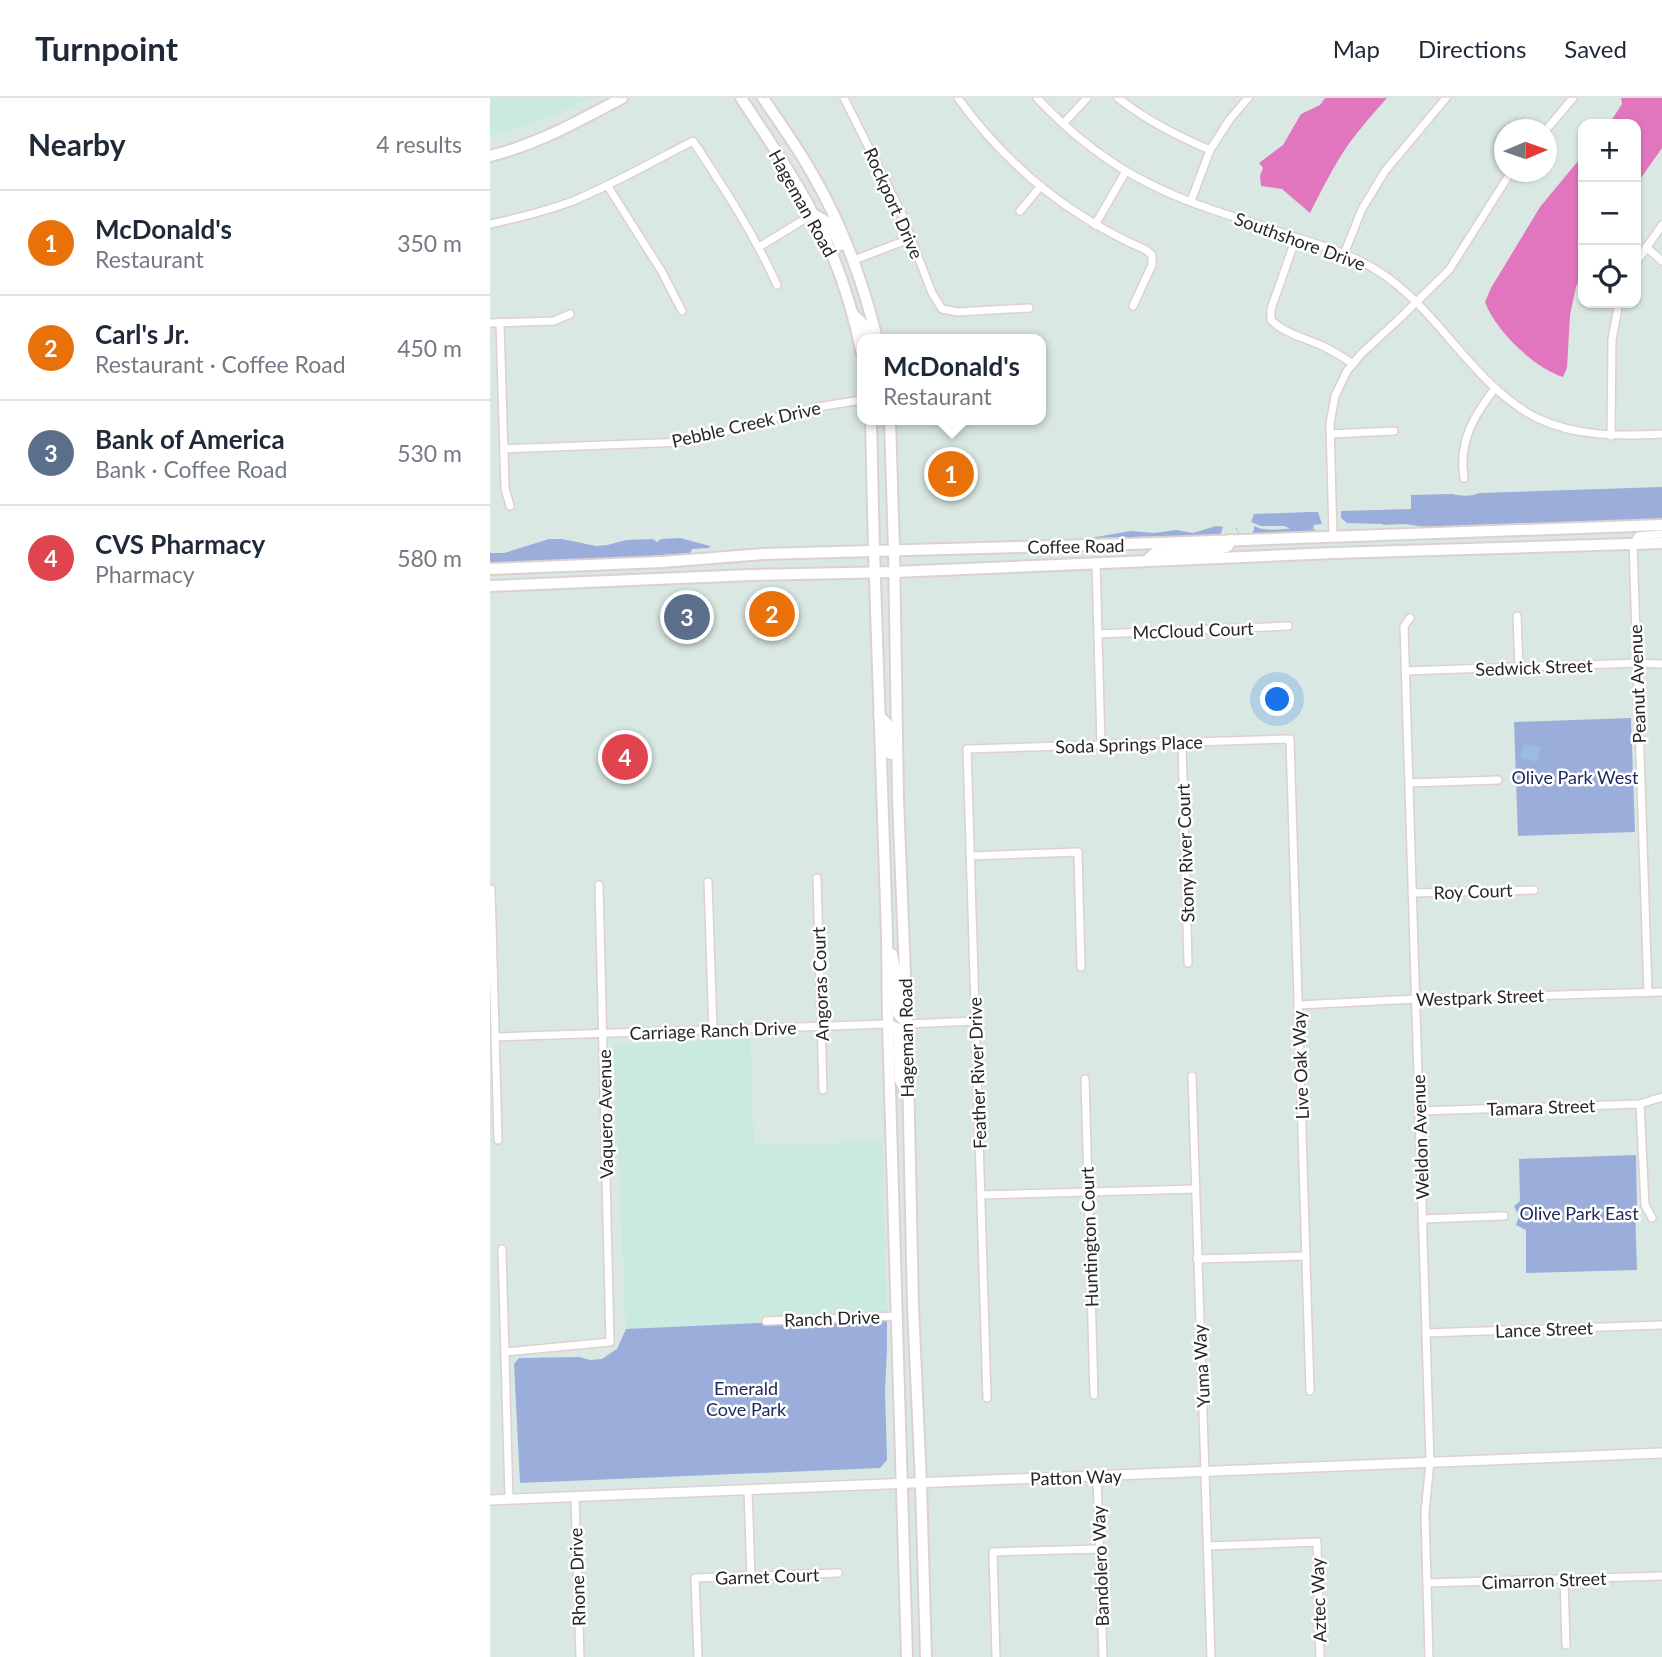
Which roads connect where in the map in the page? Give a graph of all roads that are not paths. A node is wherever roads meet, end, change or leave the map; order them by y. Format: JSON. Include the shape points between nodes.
{"nodes":[{"id":1,"x":622,"y":98,"type":"edge"},
{"id":2,"x":741,"y":98,"type":"edge"},
{"id":3,"x":763,"y":98,"type":"edge"},
{"id":4,"x":844,"y":98,"type":"edge"},
{"id":5,"x":958,"y":98,"type":"edge"},
{"id":6,"x":1037,"y":98,"type":"edge"},
{"id":7,"x":1087,"y":98,"type":"edge"},
{"id":8,"x":1118,"y":98,"type":"edge"},
{"id":9,"x":1247,"y":98,"type":"edge"},
{"id":10,"x":1446,"y":98,"type":"edge"},
{"id":11,"x":1573,"y":98,"type":"edge"},
{"id":12,"x":1555,"y":119,"type":"edge"},
{"id":13,"x":1063,"y":124,"type":"junction"},
{"id":14,"x":1210,"y":150,"type":"junction"},
{"id":15,"x":490,"y":156,"type":"edge"},
{"id":16,"x":1126,"y":171,"type":"junction"},
{"id":17,"x":1505,"y":182,"type":"edge"},
{"id":18,"x":607,"y":185,"type":"junction"},
{"id":19,"x":1040,"y":187,"type":"junction"},
{"id":20,"x":1191,"y":201,"type":"junction"},
{"id":21,"x":1020,"y":211,"type":"dead end"},
{"id":22,"x":813,"y":214,"type":"junction"},
{"id":23,"x":491,"y":221,"type":"edge"},
{"id":24,"x":1094,"y":225,"type":"junction"},
{"id":25,"x":1662,"y":225,"type":"edge"},
{"id":26,"x":912,"y":238,"type":"junction"},
{"id":27,"x":1296,"y":238,"type":"junction"},
{"id":28,"x":759,"y":247,"type":"junction"},
{"id":29,"x":1646,"y":247,"type":"junction"},
{"id":30,"x":1344,"y":254,"type":"junction"},
{"id":31,"x":1641,"y":255,"type":"edge"},
{"id":32,"x":854,"y":260,"type":"junction"},
{"id":33,"x":1662,"y":261,"type":"edge"},
{"id":34,"x":777,"y":285,"type":"dead end"},
{"id":35,"x":1416,"y":302,"type":"junction"},
{"id":36,"x":1133,"y":306,"type":"dead end"},
{"id":37,"x":1618,"y":308,"type":"edge"},
{"id":38,"x":1029,"y":309,"type":"dead end"},
{"id":39,"x":682,"y":311,"type":"dead end"},
{"id":40,"x":852,"y":313,"type":"junction"},
{"id":41,"x":570,"y":314,"type":"dead end"},
{"id":42,"x":490,"y":323,"type":"edge"},
{"id":43,"x":500,"y":323,"type":"junction"},
{"id":44,"x":857,"y":334,"type":"edge"},
{"id":45,"x":867,"y":334,"type":"edge"},
{"id":46,"x":876,"y":334,"type":"edge"},
{"id":47,"x":1353,"y":364,"type":"junction"},
{"id":48,"x":1495,"y":388,"type":"junction"},
{"id":49,"x":857,"y":401,"type":"edge"},
{"id":50,"x":871,"y":425,"type":"edge"},
{"id":51,"x":890,"y":425,"type":"edge"},
{"id":52,"x":1394,"y":431,"type":"dead end"},
{"id":53,"x":1331,"y":434,"type":"junction"},
{"id":54,"x":1662,"y":434,"type":"edge"},
{"id":55,"x":1611,"y":436,"type":"junction"},
{"id":56,"x":504,"y":449,"type":"junction"},
{"id":57,"x":1464,"y":478,"type":"dead end"},
{"id":58,"x":510,"y":506,"type":"dead end"},
{"id":59,"x":1662,"y":526,"type":"edge"},
{"id":60,"x":1662,"y":534,"type":"edge"},
{"id":61,"x":1333,"y":536,"type":"junction"},
{"id":62,"x":1231,"y":540,"type":"junction"},
{"id":63,"x":1662,"y":542,"type":"edge"},
{"id":64,"x":1633,"y":544,"type":"junction"},
{"id":65,"x":894,"y":550,"type":"junction"},
{"id":66,"x":874,"y":551,"type":"junction"},
{"id":67,"x":1146,"y":561,"type":"junction"},
{"id":68,"x":1096,"y":563,"type":"junction"},
{"id":69,"x":490,"y":569,"type":"edge"},
{"id":70,"x":894,"y":572,"type":"junction"},
{"id":71,"x":874,"y":573,"type":"junction"},
{"id":72,"x":490,"y":586,"type":"edge"},
{"id":73,"x":1517,"y":616,"type":"dead end"},
{"id":74,"x":1410,"y":618,"type":"dead end"},
{"id":75,"x":1288,"y":626,"type":"dead end"},
{"id":76,"x":1098,"y":634,"type":"junction"},
{"id":77,"x":1637,"y":663,"type":"junction"},
{"id":78,"x":1662,"y":664,"type":"edge"},
{"id":79,"x":1519,"y":668,"type":"junction"},
{"id":80,"x":1405,"y":671,"type":"junction"},
{"id":81,"x":879,"y":715,"type":"junction"},
{"id":82,"x":1290,"y":739,"type":"joint"},
{"id":83,"x":1182,"y":742,"type":"junction"},
{"id":84,"x":1101,"y":744,"type":"junction"},
{"id":85,"x":968,"y":748,"type":"joint"},
{"id":86,"x":1499,"y":780,"type":"dead end"},
{"id":87,"x":1409,"y":783,"type":"junction"},
{"id":88,"x":898,"y":798,"type":"junction"},
{"id":89,"x":971,"y":856,"type":"junction"},
{"id":90,"x":817,"y":878,"type":"dead end"},
{"id":91,"x":708,"y":882,"type":"dead end"},
{"id":92,"x":599,"y":885,"type":"dead end"},
{"id":93,"x":491,"y":889,"type":"edge"},
{"id":94,"x":1534,"y":890,"type":"dead end"},
{"id":95,"x":1412,"y":893,"type":"junction"},
{"id":96,"x":887,"y":934,"type":"junction"},
{"id":97,"x":1188,"y":963,"type":"dead end"},
{"id":98,"x":1081,"y":967,"type":"dead end"},
{"id":99,"x":1648,"y":992,"type":"junction"},
{"id":100,"x":1662,"y":992,"type":"edge"},
{"id":101,"x":1415,"y":999,"type":"junction"},
{"id":102,"x":1298,"y":1005,"type":"junction"},
{"id":103,"x":976,"y":1021,"type":"junction"},
{"id":104,"x":888,"y":1024,"type":"junction"},
{"id":105,"x":907,"y":1024,"type":"junction"},
{"id":106,"x":821,"y":1026,"type":"junction"},
{"id":107,"x":712,"y":1030,"type":"junction"},
{"id":108,"x":604,"y":1033,"type":"junction"},
{"id":109,"x":495,"y":1037,"type":"junction"},
{"id":110,"x":1192,"y":1076,"type":"dead end"},
{"id":111,"x":1085,"y":1079,"type":"dead end"},
{"id":112,"x":823,"y":1090,"type":"dead end"},
{"id":113,"x":908,"y":1097,"type":"junction"},
{"id":114,"x":1662,"y":1097,"type":"edge"},
{"id":115,"x":1640,"y":1104,"type":"junction"},
{"id":116,"x":1419,"y":1111,"type":"junction"},
{"id":117,"x":498,"y":1140,"type":"dead end"},
{"id":118,"x":1195,"y":1189,"type":"junction"},
{"id":119,"x":1088,"y":1192,"type":"junction"},
{"id":120,"x":981,"y":1195,"type":"junction"},
{"id":121,"x":1504,"y":1216,"type":"dead end"},
{"id":122,"x":1652,"y":1218,"type":"dead end"},
{"id":123,"x":1422,"y":1219,"type":"junction"},
{"id":124,"x":502,"y":1249,"type":"dead end"},
{"id":125,"x":1306,"y":1256,"type":"junction"},
{"id":126,"x":1197,"y":1259,"type":"junction"},
{"id":127,"x":897,"y":1316,"type":"junction"},
{"id":128,"x":766,"y":1321,"type":"dead end"},
{"id":129,"x":1662,"y":1325,"type":"edge"},
{"id":130,"x":1426,"y":1333,"type":"junction"},
{"id":131,"x":505,"y":1352,"type":"junction"},
{"id":132,"x":1310,"y":1391,"type":"dead end"},
{"id":133,"x":1094,"y":1395,"type":"dead end"},
{"id":134,"x":987,"y":1398,"type":"dead end"},
{"id":135,"x":1662,"y":1453,"type":"edge"},
{"id":136,"x":1430,"y":1462,"type":"junction"},
{"id":137,"x":1206,"y":1472,"type":"junction"},
{"id":138,"x":1097,"y":1476,"type":"junction"},
{"id":139,"x":921,"y":1483,"type":"junction"},
{"id":140,"x":902,"y":1484,"type":"junction"},
{"id":141,"x":748,"y":1490,"type":"junction"},
{"id":142,"x":575,"y":1497,"type":"junction"},
{"id":143,"x":509,"y":1499,"type":"junction"},
{"id":144,"x":490,"y":1500,"type":"edge"},
{"id":145,"x":1208,"y":1546,"type":"junction"},
{"id":146,"x":1099,"y":1549,"type":"junction"},
{"id":147,"x":838,"y":1573,"type":"dead end"},
{"id":148,"x":751,"y":1576,"type":"junction"},
{"id":149,"x":1662,"y":1576,"type":"edge"},
{"id":150,"x":1564,"y":1579,"type":"junction"},
{"id":151,"x":1427,"y":1583,"type":"junction"},
{"id":152,"x":1566,"y":1645,"type":"dead end"},
{"id":153,"x":580,"y":1657,"type":"edge"},
{"id":154,"x":698,"y":1657,"type":"edge"},
{"id":155,"x":907,"y":1657,"type":"edge"},
{"id":156,"x":926,"y":1657,"type":"edge"},
{"id":157,"x":996,"y":1657,"type":"edge"},
{"id":158,"x":1103,"y":1657,"type":"edge"},
{"id":159,"x":1211,"y":1657,"type":"edge"},
{"id":160,"x":1320,"y":1657,"type":"edge"},
{"id":161,"x":1429,"y":1657,"type":"edge"}],
"edges":[{"from":1,"to":15,"type":"main road","via":[[547,137]]},
{"from":2,"to":22,"type":"main road","name":"Hageman Road"},
{"from":3,"to":32,"type":"main road","name":"Hageman Road","via":[[813,174]]},
{"from":4,"to":26,"type":"street","name":"Rockport Drive"},
{"from":5,"to":19,"type":"street","via":[[996,145]]},
{"from":6,"to":13,"type":"street","name":"Southshore Drive"},
{"from":7,"to":13,"type":"street"},
{"from":8,"to":14,"type":"street","via":[[1150,121]]},
{"from":9,"to":14,"type":"street"},
{"from":10,"to":30,"type":"street","via":[[1371,191]]},
{"from":11,"to":12,"type":"street"},
{"from":13,"to":16,"type":"street","name":"Southshore Drive"},
{"from":14,"to":20,"type":"street"},
{"from":16,"to":20,"type":"street","name":"Southshore Drive"},
{"from":16,"to":24,"type":"street"},
{"from":17,"to":35,"type":"street","via":[[1448,270]]},
{"from":18,"to":23,"type":"street","via":[[545,211]]},
{"from":18,"to":28,"type":"street","via":[[694,141]]},
{"from":18,"to":39,"type":"street"},
{"from":19,"to":21,"type":"street"},
{"from":19,"to":24,"type":"street"},
{"from":20,"to":27,"type":"street","name":"Southshore Drive"},
{"from":22,"to":28,"type":"street"},
{"from":22,"to":32,"type":"main road","via":[[828,223]]},
{"from":22,"to":40,"type":"main road","name":"Hageman Road"},
{"from":24,"to":36,"type":"street","via":[[1152,255]]},
{"from":25,"to":29,"type":"street"},
{"from":26,"to":32,"type":"street"},
{"from":26,"to":38,"type":"street","name":"Rockport Drive","via":[[942,309]]},
{"from":27,"to":30,"type":"street","name":"Southshore Drive"},
{"from":27,"to":47,"type":"street","via":[[1271,320],[1278,328],[1322,345]]},
{"from":28,"to":34,"type":"street"},
{"from":29,"to":31,"type":"street"},
{"from":29,"to":33,"type":"street"},
{"from":30,"to":35,"type":"street","name":"Southshore Drive","via":[[1377,270]]},
{"from":32,"to":46,"type":"main road","name":"Hageman Road"},
{"from":35,"to":47,"type":"street"},
{"from":35,"to":48,"type":"street","name":"Southshore Drive"},
{"from":37,"to":55,"type":"street","via":[[1612,339]]},
{"from":40,"to":44,"type":"main road","name":"Hageman Road"},
{"from":40,"to":45,"type":"main road"},
{"from":41,"to":43,"type":"street","via":[[554,321]]},
{"from":42,"to":43,"type":"street"},
{"from":43,"to":56,"type":"street"},
{"from":47,"to":53,"type":"street","via":[[1335,396]]},
{"from":48,"to":55,"type":"street","name":"Southshore Drive","via":[[1554,425]]},
{"from":48,"to":57,"type":"street","via":[[1463,449]]},
{"from":49,"to":56,"type":"street","name":"Pebble Creek Drive","via":[[684,442]]},
{"from":50,"to":66,"type":"main road","name":"Hageman Road"},
{"from":51,"to":65,"type":"main road","name":"Hageman Road"},
{"from":52,"to":53,"type":"street"},
{"from":53,"to":61,"type":"street"},
{"from":54,"to":55,"type":"street","name":"Southshore Drive"},
{"from":56,"to":58,"type":"street"},
{"from":59,"to":61,"type":"main road","name":"Coffee Road"},
{"from":60,"to":64,"type":"street","via":[[1638,536]]},
{"from":61,"to":62,"type":"main road","name":"Coffee Road"},
{"from":62,"to":65,"type":"main road","name":"Coffee Road"},
{"from":62,"to":67,"type":"main road","via":[[1220,549],[1154,553]]},
{"from":63,"to":64,"type":"main road","name":"Coffee Road"},
{"from":64,"to":67,"type":"main road","name":"Coffee Road"},
{"from":64,"to":77,"type":"street","name":"Peanut Avenue"},
{"from":65,"to":66,"type":"main road","name":"Coffee Road"},
{"from":65,"to":70,"type":"main road","name":"Hageman Road"},
{"from":66,"to":69,"type":"main road","name":"Coffee Road"},
{"from":66,"to":71,"type":"main road","name":"Hageman Road"},
{"from":67,"to":68,"type":"main road","name":"Coffee Road"},
{"from":68,"to":70,"type":"main road","name":"Coffee Road"},
{"from":68,"to":76,"type":"street"},
{"from":70,"to":71,"type":"main road","name":"Coffee Road"},
{"from":70,"to":88,"type":"main road","name":"Hageman Road"},
{"from":71,"to":72,"type":"main road","name":"Coffee Road"},
{"from":71,"to":81,"type":"main road","name":"Hageman Road"},
{"from":73,"to":79,"type":"street"},
{"from":74,"to":80,"type":"street","name":"Weldon Avenue","via":[[1404,626]]},
{"from":75,"to":76,"type":"street","name":"McCloud Court"},
{"from":76,"to":84,"type":"street"},
{"from":77,"to":78,"type":"street","name":"Sedwick Street"},
{"from":77,"to":79,"type":"street","name":"Sedwick Street"},
{"from":77,"to":99,"type":"street","name":"Peanut Avenue"},
{"from":79,"to":80,"type":"street","name":"Sedwick Street"},
{"from":80,"to":87,"type":"street","name":"Weldon Avenue"},
{"from":81,"to":88,"type":"main road","via":[[888,725],[891,775]]},
{"from":81,"to":96,"type":"main road","name":"Hageman Road"},
{"from":82,"to":83,"type":"street","name":"Soda Springs Place"},
{"from":82,"to":102,"type":"street","name":"Live Oak Way"},
{"from":83,"to":84,"type":"street","name":"Soda Springs Place"},
{"from":83,"to":97,"type":"street","name":"Stony River Court"},
{"from":84,"to":85,"type":"street","name":"Soda Springs Place"},
{"from":85,"to":89,"type":"street","name":"Feather River Drive"},
{"from":86,"to":87,"type":"street"},
{"from":87,"to":95,"type":"street","name":"Weldon Avenue"},
{"from":88,"to":105,"type":"main road","name":"Hageman Road"},
{"from":89,"to":98,"type":"street","via":[[1078,852]]},
{"from":89,"to":103,"type":"street","name":"Feather River Drive"},
{"from":90,"to":106,"type":"street","name":"Angoras Court"},
{"from":91,"to":107,"type":"street"},
{"from":92,"to":108,"type":"street","name":"Vaquero Avenue"},
{"from":93,"to":109,"type":"street"},
{"from":94,"to":95,"type":"street","name":"Roy Court"},
{"from":95,"to":101,"type":"street","name":"Weldon Avenue"},
{"from":96,"to":104,"type":"main road","name":"Hageman Road"},
{"from":96,"to":105,"type":"main road","via":[[898,1014]]},
{"from":99,"to":100,"type":"street","name":"Westpark Street"},
{"from":99,"to":101,"type":"street","name":"Westpark Street"},
{"from":101,"to":102,"type":"street","name":"Westpark Street"},
{"from":101,"to":116,"type":"street","name":"Weldon Avenue"},
{"from":102,"to":125,"type":"street","name":"Live Oak Way"},
{"from":103,"to":105,"type":"street"},
{"from":103,"to":120,"type":"street","name":"Feather River Drive"},
{"from":104,"to":106,"type":"street","name":"Carriage Ranch Drive"},
{"from":104,"to":113,"type":"main road","via":[[898,1029],[900,1080]]},
{"from":104,"to":127,"type":"main road","name":"Hageman Road"},
{"from":105,"to":113,"type":"main road","name":"Hageman Road"},
{"from":106,"to":107,"type":"street","name":"Carriage Ranch Drive"},
{"from":106,"to":112,"type":"street","name":"Angoras Court"},
{"from":107,"to":108,"type":"street","name":"Carriage Ranch Drive"},
{"from":108,"to":109,"type":"street","name":"Carriage Ranch Drive"},
{"from":108,"to":131,"type":"street","name":"Vaquero Avenue","via":[[610,1342]]},
{"from":109,"to":117,"type":"street"},
{"from":110,"to":118,"type":"street","name":"Yuma Way"},
{"from":111,"to":119,"type":"street","name":"Huntington Court"},
{"from":113,"to":139,"type":"main road","name":"Hageman Road"},
{"from":114,"to":115,"type":"street","name":"Tamara Street"},
{"from":115,"to":116,"type":"street","name":"Tamara Street"},
{"from":115,"to":122,"type":"street","via":[[1645,1205]]},
{"from":116,"to":123,"type":"street","name":"Weldon Avenue"},
{"from":118,"to":119,"type":"street"},
{"from":118,"to":126,"type":"street","name":"Yuma Way"},
{"from":119,"to":120,"type":"street"},
{"from":119,"to":133,"type":"street","name":"Huntington Court"},
{"from":120,"to":134,"type":"street","name":"Feather River Drive"},
{"from":121,"to":123,"type":"street"},
{"from":123,"to":130,"type":"street","name":"Weldon Avenue"},
{"from":124,"to":131,"type":"street"},
{"from":125,"to":126,"type":"street"},
{"from":125,"to":132,"type":"street","name":"Live Oak Way"},
{"from":126,"to":137,"type":"street","name":"Yuma Way"},
{"from":127,"to":128,"type":"street","name":"Ranch Drive"},
{"from":127,"to":140,"type":"main road","name":"Hageman Road"},
{"from":129,"to":130,"type":"street","name":"Lance Street"},
{"from":130,"to":136,"type":"street","name":"Weldon Avenue"},
{"from":131,"to":143,"type":"street"},
{"from":135,"to":136,"type":"street","name":"Patton Way"},
{"from":136,"to":137,"type":"street","name":"Patton Way"},
{"from":136,"to":151,"type":"street","name":"Weldon Avenue","via":[[1425,1513]]},
{"from":137,"to":138,"type":"street","name":"Patton Way"},
{"from":137,"to":145,"type":"street","name":"Yuma Way"},
{"from":138,"to":139,"type":"street","name":"Patton Way"},
{"from":138,"to":146,"type":"street","name":"Bandolero Way"},
{"from":139,"to":140,"type":"street","name":"Patton Way"},
{"from":139,"to":156,"type":"main road","name":"Hageman Road"},
{"from":140,"to":141,"type":"street","name":"Patton Way"},
{"from":140,"to":155,"type":"main road","name":"Hageman Road"},
{"from":141,"to":142,"type":"street","name":"Patton Way"},
{"from":141,"to":148,"type":"street"},
{"from":142,"to":143,"type":"street","name":"Patton Way"},
{"from":142,"to":153,"type":"street","name":"Rhone Drive"},
{"from":143,"to":144,"type":"street","name":"Patton Way"},
{"from":145,"to":159,"type":"street","name":"Yuma Way"},
{"from":145,"to":160,"type":"street","name":"Aztec Way","via":[[1317,1542]]},
{"from":146,"to":157,"type":"street","via":[[993,1552]]},
{"from":146,"to":158,"type":"street","name":"Bandolero Way"},
{"from":147,"to":148,"type":"street","name":"Garnet Court"},
{"from":148,"to":154,"type":"street","name":"Garnet Court","via":[[695,1578]]},
{"from":149,"to":150,"type":"street","name":"Cimarron Street"},
{"from":150,"to":151,"type":"street","name":"Cimarron Street"},
{"from":150,"to":152,"type":"street"},
{"from":151,"to":161,"type":"street","name":"Weldon Avenue"}]}
